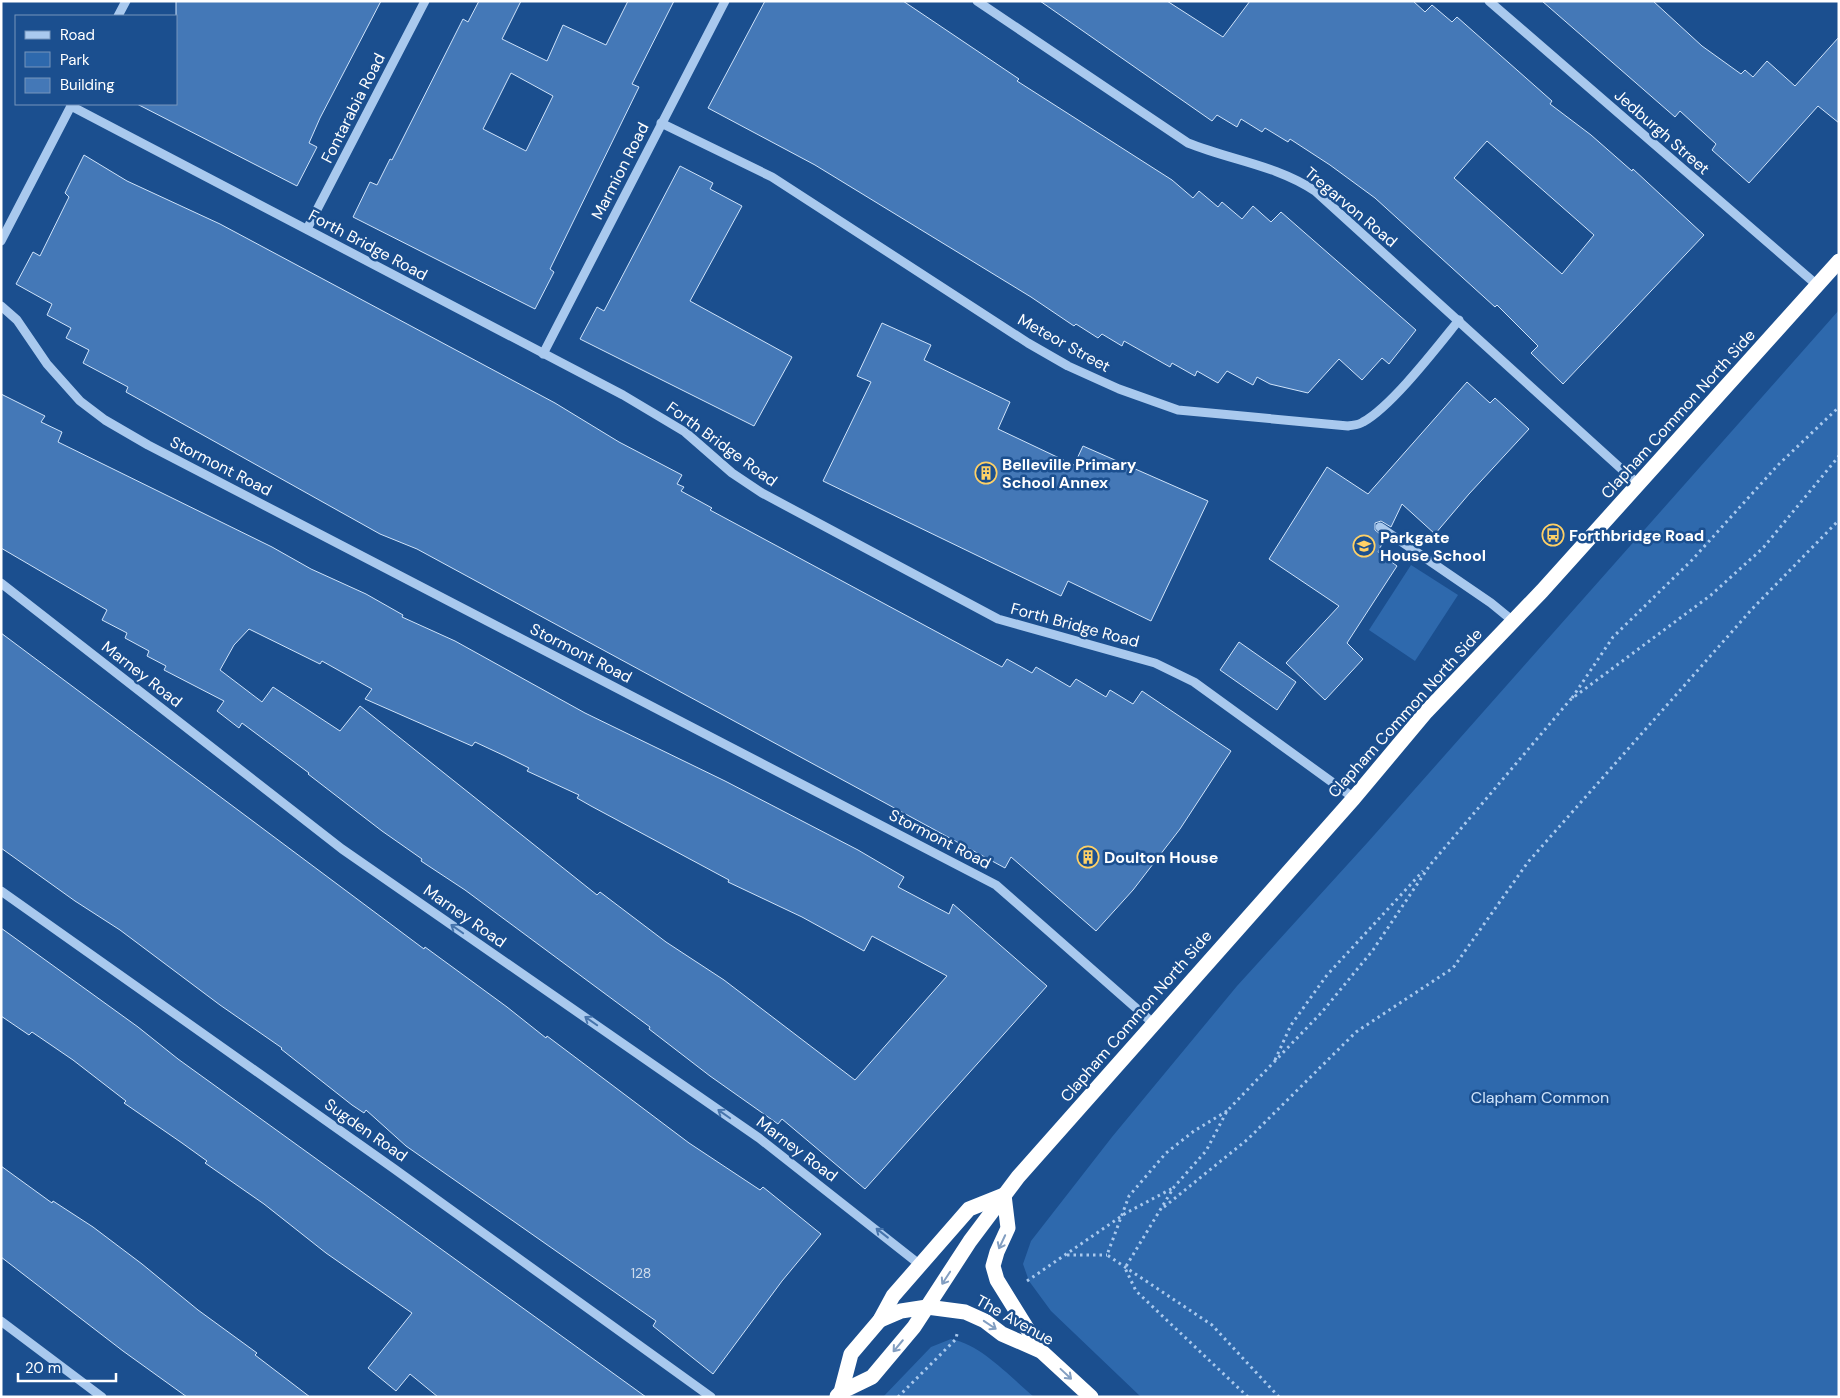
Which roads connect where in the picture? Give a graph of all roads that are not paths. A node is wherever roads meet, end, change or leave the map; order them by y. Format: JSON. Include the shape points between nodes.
{"nodes":[{"id":1,"x":126,"y":1,"type":"edge"},
{"id":2,"x":426,"y":1,"type":"edge"},
{"id":3,"x":725,"y":1,"type":"edge"},
{"id":4,"x":977,"y":1,"type":"edge"},
{"id":5,"x":1489,"y":1,"type":"edge"},
{"id":6,"x":119,"y":15,"type":"edge"},
{"id":7,"x":72,"y":105,"type":"edge"},
{"id":8,"x":661,"y":123,"type":"junction"},
{"id":9,"x":307,"y":229,"type":"junction"},
{"id":10,"x":1,"y":241,"type":"edge"},
{"id":11,"x":1839,"y":261,"type":"edge"},
{"id":12,"x":1817,"y":285,"type":"junction"},
{"id":13,"x":1,"y":306,"type":"edge"},
{"id":14,"x":1459,"y":320,"type":"junction"},
{"id":15,"x":543,"y":354,"type":"junction"},
{"id":16,"x":1638,"y":484,"type":"junction"},
{"id":17,"x":1380,"y":527,"type":"dead end"},
{"id":18,"x":1,"y":583,"type":"edge"},
{"id":19,"x":1513,"y":621,"type":"junction"},
{"id":20,"x":1354,"y":798,"type":"junction"},
{"id":21,"x":1,"y":892,"type":"edge"},
{"id":22,"x":1153,"y":1023,"type":"junction"},
{"id":23,"x":1004,"y":1194,"type":"junction"},
{"id":24,"x":919,"y":1264,"type":"junction"},
{"id":25,"x":927,"y":1307,"type":"junction"},
{"id":26,"x":880,"y":1320,"type":"junction"},
{"id":27,"x":1,"y":1321,"type":"edge"},
{"id":28,"x":1041,"y":1351,"type":"junction"},
{"id":29,"x":838,"y":1394,"type":"edge"},
{"id":30,"x":102,"y":1397,"type":"edge"},
{"id":31,"x":711,"y":1397,"type":"edge"},
{"id":32,"x":1091,"y":1397,"type":"edge"}],
"edges":[{"from":1,"to":6,"type":"street"},
{"from":2,"to":9,"type":"street","name":"Fontarabia Road"},
{"from":3,"to":8,"type":"street","name":"Marmion Road"},
{"from":4,"to":14,"type":"street","name":"Tregarvon Road","via":[[1188,143],[1299,180]]},
{"from":5,"to":12,"type":"street","name":"Jedburgh Street"},
{"from":7,"to":9,"type":"street","name":"Forth Bridge Road"},
{"from":7,"to":10,"type":"street"},
{"from":8,"to":14,"type":"street","name":"Meteor Street","via":[[772,177],[1068,366],[1178,410],[1348,426],[1361,423],[1393,396]]},
{"from":8,"to":15,"type":"street","name":"Marmion Road"},
{"from":9,"to":15,"type":"street","name":"Forth Bridge Road"},
{"from":11,"to":12,"type":"highway","name":"Clapham Common North Side"},
{"from":12,"to":16,"type":"highway","name":"Clapham Common North Side"},
{"from":13,"to":22,"type":"street","name":"Stormont Road","via":[[17,320],[47,364],[80,401],[105,420],[996,885]]},
{"from":14,"to":16,"type":"street","name":"Tregarvon Road"},
{"from":15,"to":20,"type":"street","name":"Forth Bridge Road","via":[[685,432],[732,473],[762,493],[998,619],[1155,663],[1194,682]]},
{"from":16,"to":19,"type":"highway","name":"Clapham Common North Side"},
{"from":17,"to":19,"type":"street"},
{"from":24,"to":18,"type":"street","name":"Marney Road","one_way":true,"via":[[759,1138],[342,849]]},
{"from":19,"to":20,"type":"highway","name":"Clapham Common North Side","via":[[1426,712]]},
{"from":20,"to":22,"type":"highway","name":"Clapham Common North Side"},
{"from":21,"to":31,"type":"street","name":"Sugden Road"},
{"from":22,"to":23,"type":"highway","name":"Clapham Common North Side"},
{"from":23,"to":24,"type":"highway","name":"Clapham Common North Side","via":[[968,1209]]},
{"from":23,"to":25,"type":"highway","one_way":true},
{"from":23,"to":28,"type":"highway","one_way":true,"via":[[1008,1228],[993,1266],[997,1280]]},
{"from":24,"to":26,"type":"highway","name":"Clapham Common North Side","via":[[893,1296]]},
{"from":25,"to":26,"type":"highway","name":"The Avenue","via":[[901,1311]]},
{"from":25,"to":28,"type":"highway","name":"The Avenue","one_way":true,"via":[[965,1312],[1002,1334]]},
{"from":25,"to":29,"type":"highway","one_way":true,"via":[[872,1377]]},
{"from":26,"to":29,"type":"highway","name":"Clapham Common North Side","via":[[851,1354]]},
{"from":27,"to":30,"type":"street"},
{"from":28,"to":32,"type":"highway","name":"The Avenue","one_way":true}]}
